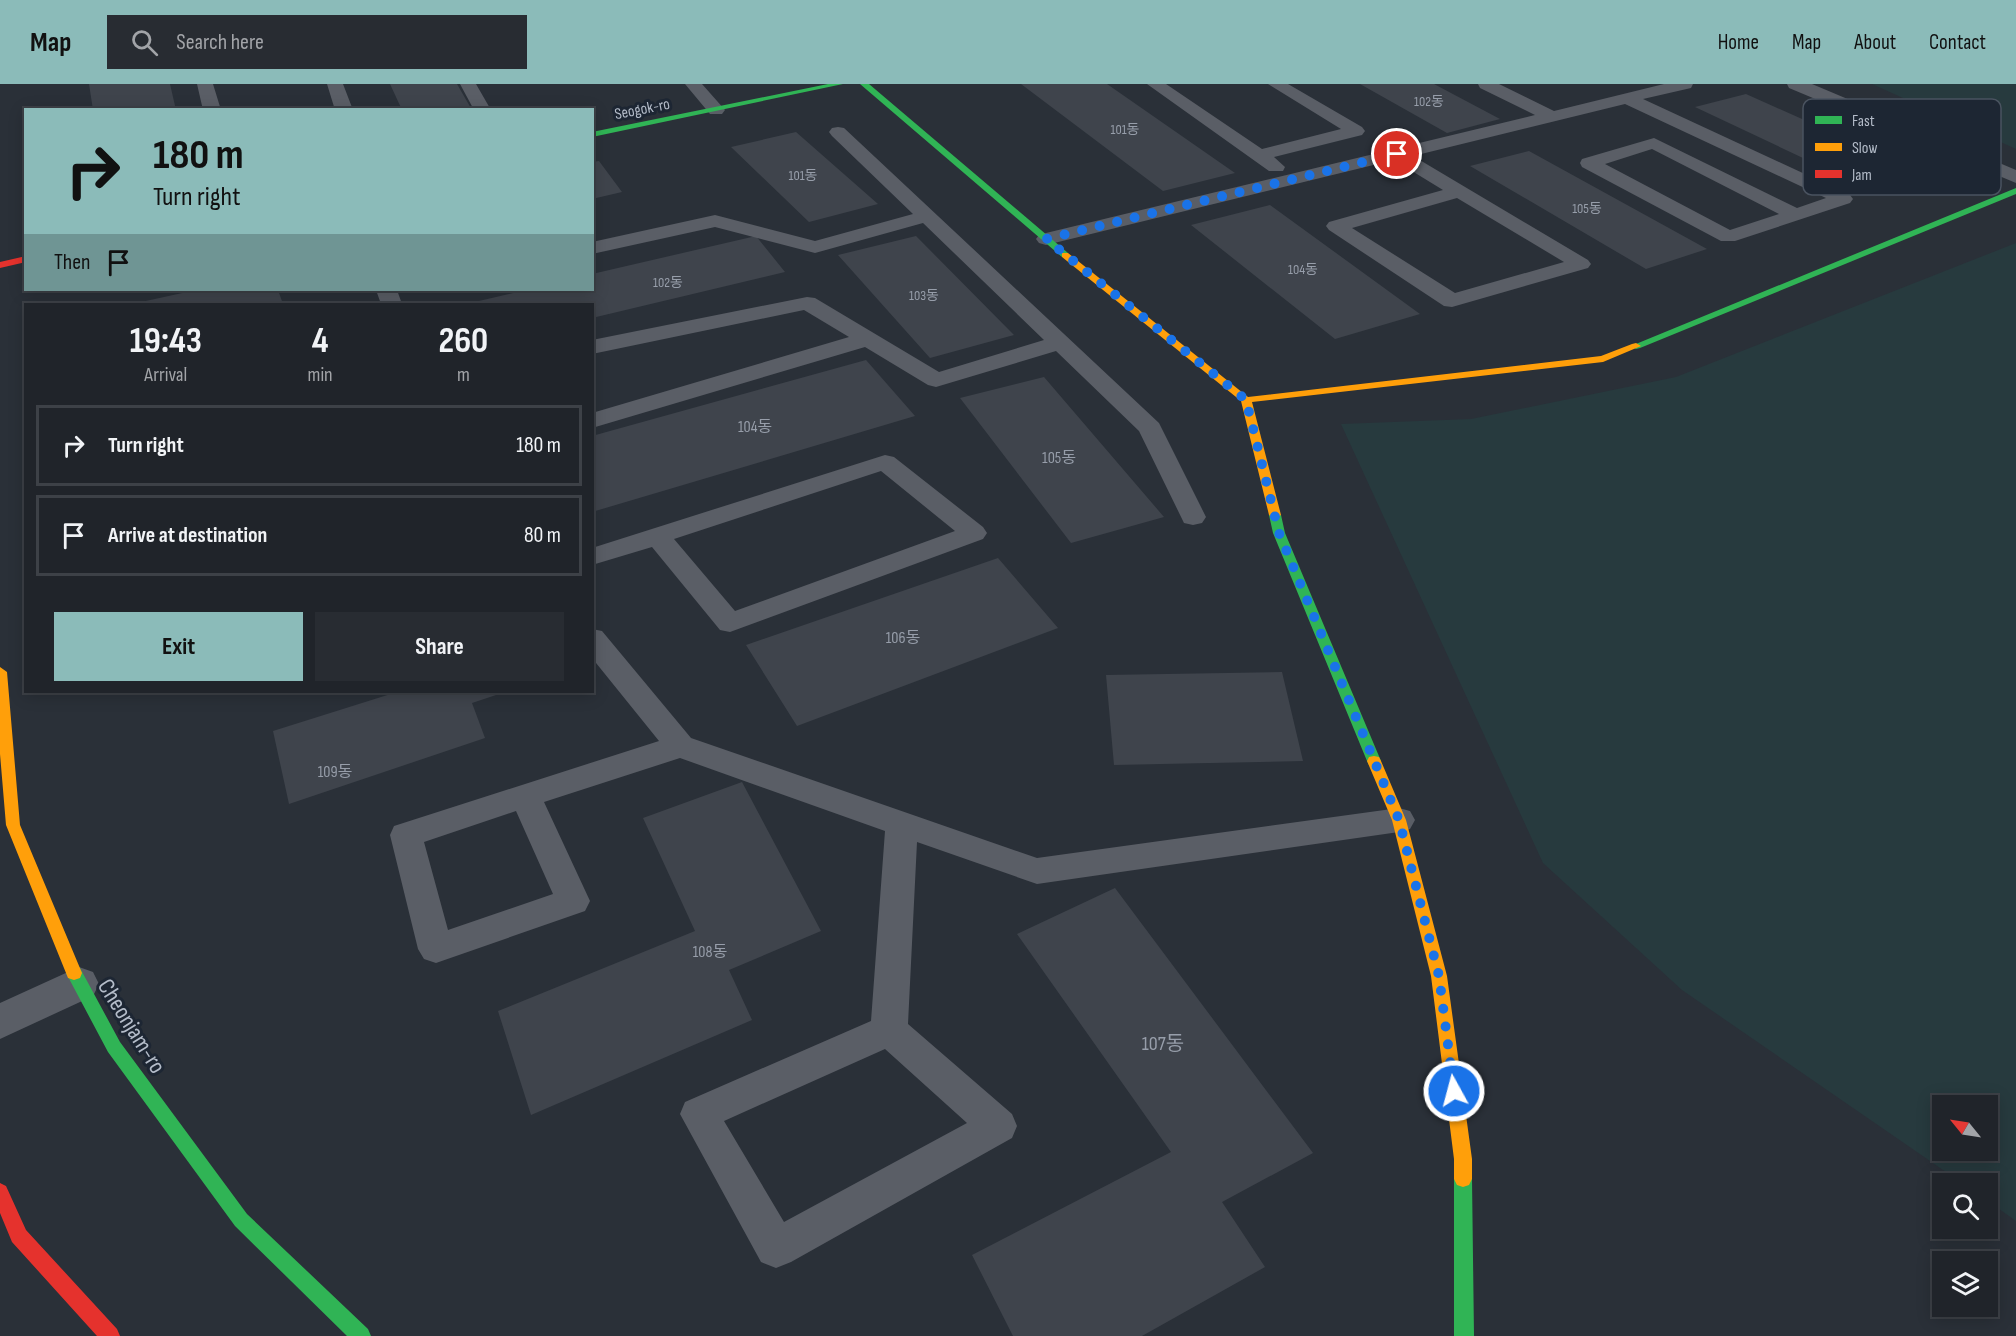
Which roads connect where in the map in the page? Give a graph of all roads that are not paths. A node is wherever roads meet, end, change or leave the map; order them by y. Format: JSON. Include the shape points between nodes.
{"nodes":[{"id":1,"x":205,"y":84,"type":"edge"},
{"id":2,"x":335,"y":84,"type":"edge"},
{"id":3,"x":471,"y":84,"type":"edge"},
{"id":4,"x":693,"y":84,"type":"edge"},
{"id":5,"x":840,"y":84,"type":"edge"},
{"id":6,"x":864,"y":84,"type":"edge"},
{"id":7,"x":1155,"y":84,"type":"edge"},
{"id":8,"x":1276,"y":84,"type":"edge"},
{"id":9,"x":1486,"y":84,"type":"edge"},
{"id":10,"x":1685,"y":84,"type":"edge"},
{"id":11,"x":1796,"y":84,"type":"edge"},
{"id":12,"x":1545,"y":97,"type":"dead end"},
{"id":13,"x":1626,"y":98,"type":"junction"},
{"id":14,"x":1831,"y":99,"type":"edge"},
{"id":15,"x":1522,"y":102,"type":"junction"},
{"id":16,"x":211,"y":108,"type":"edge"},
{"id":17,"x":343,"y":108,"type":"edge"},
{"id":18,"x":482,"y":108,"type":"edge"},
{"id":19,"x":716,"y":110,"type":"junction"},
{"id":20,"x":1551,"y":116,"type":"junction"},
{"id":21,"x":838,"y":132,"type":"dead end"},
{"id":22,"x":594,"y":135,"type":"edge"},
{"id":23,"x":1397,"y":154,"type":"junction"},
{"id":24,"x":1259,"y":155,"type":"junction"},
{"id":25,"x":2001,"y":171,"type":"edge"},
{"id":26,"x":2016,"y":177,"type":"edge"},
{"id":27,"x":1294,"y":179,"type":"junction"},
{"id":28,"x":1803,"y":180,"type":"edge"},
{"id":29,"x":2016,"y":190,"type":"edge"},
{"id":30,"x":1459,"y":191,"type":"junction"},
{"id":31,"x":1834,"y":195,"type":"edge"},
{"id":32,"x":1796,"y":214,"type":"junction"},
{"id":33,"x":927,"y":216,"type":"junction"},
{"id":34,"x":1046,"y":239,"type":"junction"},
{"id":35,"x":594,"y":248,"type":"edge"},
{"id":36,"x":24,"y":259,"type":"edge"},
{"id":37,"x":0,"y":265,"type":"edge"},
{"id":38,"x":867,"y":339,"type":"junction"},
{"id":39,"x":1061,"y":342,"type":"junction"},
{"id":40,"x":594,"y":347,"type":"edge"},
{"id":41,"x":1246,"y":400,"type":"junction"},
{"id":42,"x":594,"y":420,"type":"edge"},
{"id":43,"x":1193,"y":517,"type":"dead end"},
{"id":44,"x":657,"y":536,"type":"junction"},
{"id":45,"x":594,"y":556,"type":"edge"},
{"id":46,"x":594,"y":640,"type":"edge"},
{"id":47,"x":0,"y":672,"type":"edge"},
{"id":48,"x":680,"y":746,"type":"junction"},
{"id":49,"x":525,"y":796,"type":"junction"},
{"id":50,"x":1399,"y":820,"type":"junction"},
{"id":51,"x":902,"y":824,"type":"junction"},
{"id":52,"x":79,"y":984,"type":"junction"},
{"id":53,"x":0,"y":1022,"type":"edge"},
{"id":54,"x":889,"y":1030,"type":"junction"},
{"id":55,"x":0,"y":1192,"type":"edge"},
{"id":56,"x":110,"y":1336,"type":"edge"},
{"id":57,"x":361,"y":1336,"type":"edge"},
{"id":58,"x":1464,"y":1336,"type":"edge"}],
"edges":[{"from":1,"to":16,"type":"lane"},
{"from":2,"to":17,"type":"lane"},
{"from":3,"to":18,"type":"lane"},
{"from":4,"to":19,"type":"lane"},
{"from":5,"to":19,"type":"street","name":"Seogok-ro"},
{"from":6,"to":34,"type":"street"},
{"from":7,"to":24,"type":"lane"},
{"from":8,"to":24,"type":"lane","via":[[1356,131]]},
{"from":9,"to":15,"type":"lane"},
{"from":10,"to":13,"type":"lane"},
{"from":11,"to":14,"type":"street"},
{"from":12,"to":15,"type":"lane"},
{"from":13,"to":20,"type":"lane"},
{"from":13,"to":28,"type":"lane"},
{"from":15,"to":20,"type":"lane"},
{"from":19,"to":22,"type":"street","name":"Seogok-ro"},
{"from":20,"to":23,"type":"lane"},
{"from":21,"to":33,"type":"lane"},
{"from":23,"to":27,"type":"lane"},
{"from":23,"to":30,"type":"lane"},
{"from":24,"to":27,"type":"lane"},
{"from":25,"to":26,"type":"street"},
{"from":27,"to":34,"type":"lane"},
{"from":29,"to":41,"type":"street","via":[[1603,358]]},
{"from":30,"to":30,"type":"lane","via":[[1540,239],[1581,264],[1452,302],[1336,226]]},
{"from":31,"to":32,"type":"lane","via":[[1843,199]]},
{"from":32,"to":32,"type":"lane","via":[[1728,237],[1589,163],[1654,143]]},
{"from":33,"to":35,"type":"lane","via":[[815,247],[715,221]]},
{"from":33,"to":39,"type":"lane"},
{"from":34,"to":41,"type":"street"},
{"from":36,"to":37,"type":"street"},
{"from":38,"to":39,"type":"lane","via":[[936,380]]},
{"from":38,"to":40,"type":"lane","via":[[807,303]]},
{"from":38,"to":42,"type":"lane"},
{"from":39,"to":43,"type":"lane","via":[[1150,428]]},
{"from":41,"to":50,"type":"street","via":[[1279,533]]},
{"from":44,"to":44,"type":"lane","via":[[885,462],[974,533],[730,623]]},
{"from":44,"to":45,"type":"lane"},
{"from":46,"to":48,"type":"lane"},
{"from":47,"to":52,"type":"street","name":"Cheonjam-ro","via":[[13,825]]},
{"from":48,"to":49,"type":"lane"},
{"from":48,"to":51,"type":"lane"},
{"from":49,"to":49,"type":"lane","via":[[406,835],[436,949],[573,901]]},
{"from":50,"to":51,"type":"lane","via":[[1037,871]]},
{"from":50,"to":58,"type":"street","via":[[1439,976],[1463,1159]]},
{"from":51,"to":54,"type":"lane"},
{"from":52,"to":53,"type":"street"},
{"from":52,"to":57,"type":"street","name":"Cheonjam-ro","via":[[114,1047],[242,1220]]},
{"from":54,"to":54,"type":"lane","via":[[699,1114],[776,1248],[998,1126]]},
{"from":55,"to":56,"type":"street","via":[[19,1236]]}]}
